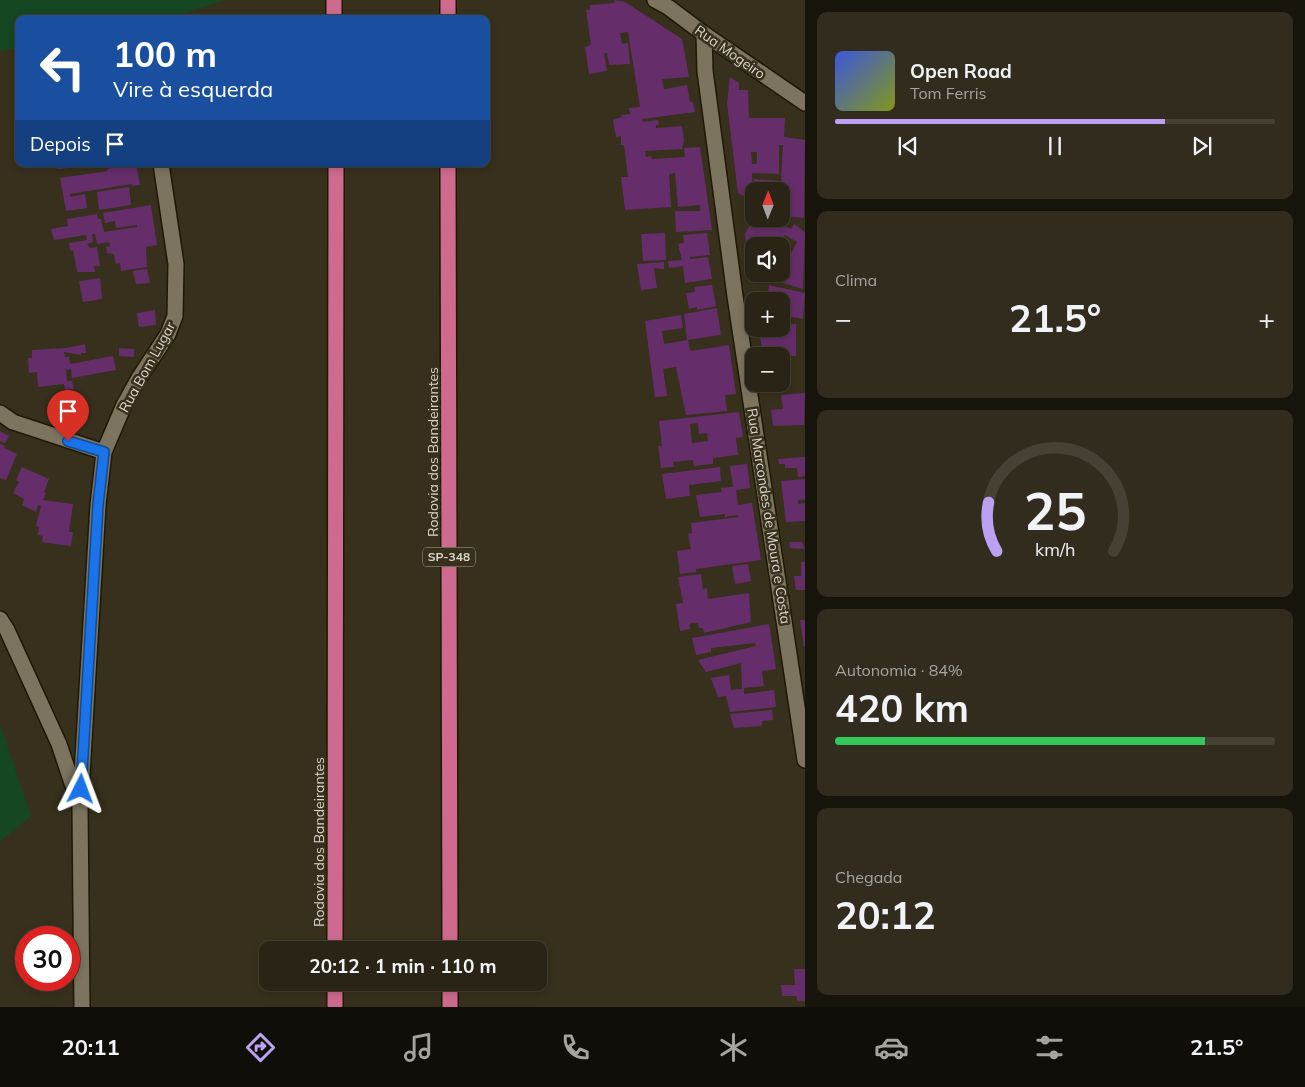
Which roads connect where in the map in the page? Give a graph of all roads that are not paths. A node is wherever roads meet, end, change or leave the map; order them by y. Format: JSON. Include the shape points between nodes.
{"nodes":[{"id":1,"x":334,"y":0,"type":"edge"},
{"id":2,"x":448,"y":0,"type":"edge"},
{"id":3,"x":655,"y":0,"type":"edge"},
{"id":4,"x":334,"y":15,"type":"edge"},
{"id":5,"x":448,"y":15,"type":"edge"},
{"id":6,"x":704,"y":34,"type":"junction"},
{"id":7,"x":805,"y":103,"type":"edge"},
{"id":8,"x":160,"y":167,"type":"edge"},
{"id":9,"x":336,"y":167,"type":"edge"},
{"id":10,"x":448,"y":167,"type":"edge"},
{"id":11,"x":0,"y":413,"type":"edge"},
{"id":12,"x":104,"y":452,"type":"junction"},
{"id":13,"x":0,"y":619,"type":"edge"},
{"id":14,"x":805,"y":760,"type":"edge"},
{"id":15,"x":80,"y":808,"type":"junction"},
{"id":16,"x":335,"y":941,"type":"edge"},
{"id":17,"x":450,"y":941,"type":"edge"},
{"id":18,"x":335,"y":991,"type":"edge"},
{"id":19,"x":450,"y":991,"type":"edge"},
{"id":20,"x":82,"y":1007,"type":"edge"},
{"id":21,"x":335,"y":1007,"type":"edge"},
{"id":22,"x":450,"y":1007,"type":"edge"}],
"edges":[{"from":1,"to":4,"type":"highway"},
{"from":2,"to":5,"type":"highway"},
{"from":3,"to":6,"type":"street","name":"Rua Mogeiro"},
{"from":6,"to":7,"type":"street","name":"Rua Mogeiro"},
{"from":6,"to":14,"type":"street","name":"Rua Marcondes de Moura e Costa","via":[[705,71],[735,296]]},
{"from":8,"to":12,"type":"street","name":"Rua Bom Lugar","via":[[176,264],[175,316],[168,334],[124,406]]},
{"from":9,"to":16,"type":"highway","name":"Rodovia dos Bandeirantes"},
{"from":10,"to":17,"type":"highway","name":"Rodovia dos Bandeirantes","number":"SP-348"},
{"from":11,"to":12,"type":"street","via":[[13,422]]},
{"from":12,"to":15,"type":"street","name":"Rua Bom Lugar"},
{"from":13,"to":15,"type":"street","via":[[59,744]]},
{"from":15,"to":20,"type":"street"},
{"from":18,"to":21,"type":"highway"},
{"from":19,"to":22,"type":"highway"}]}
